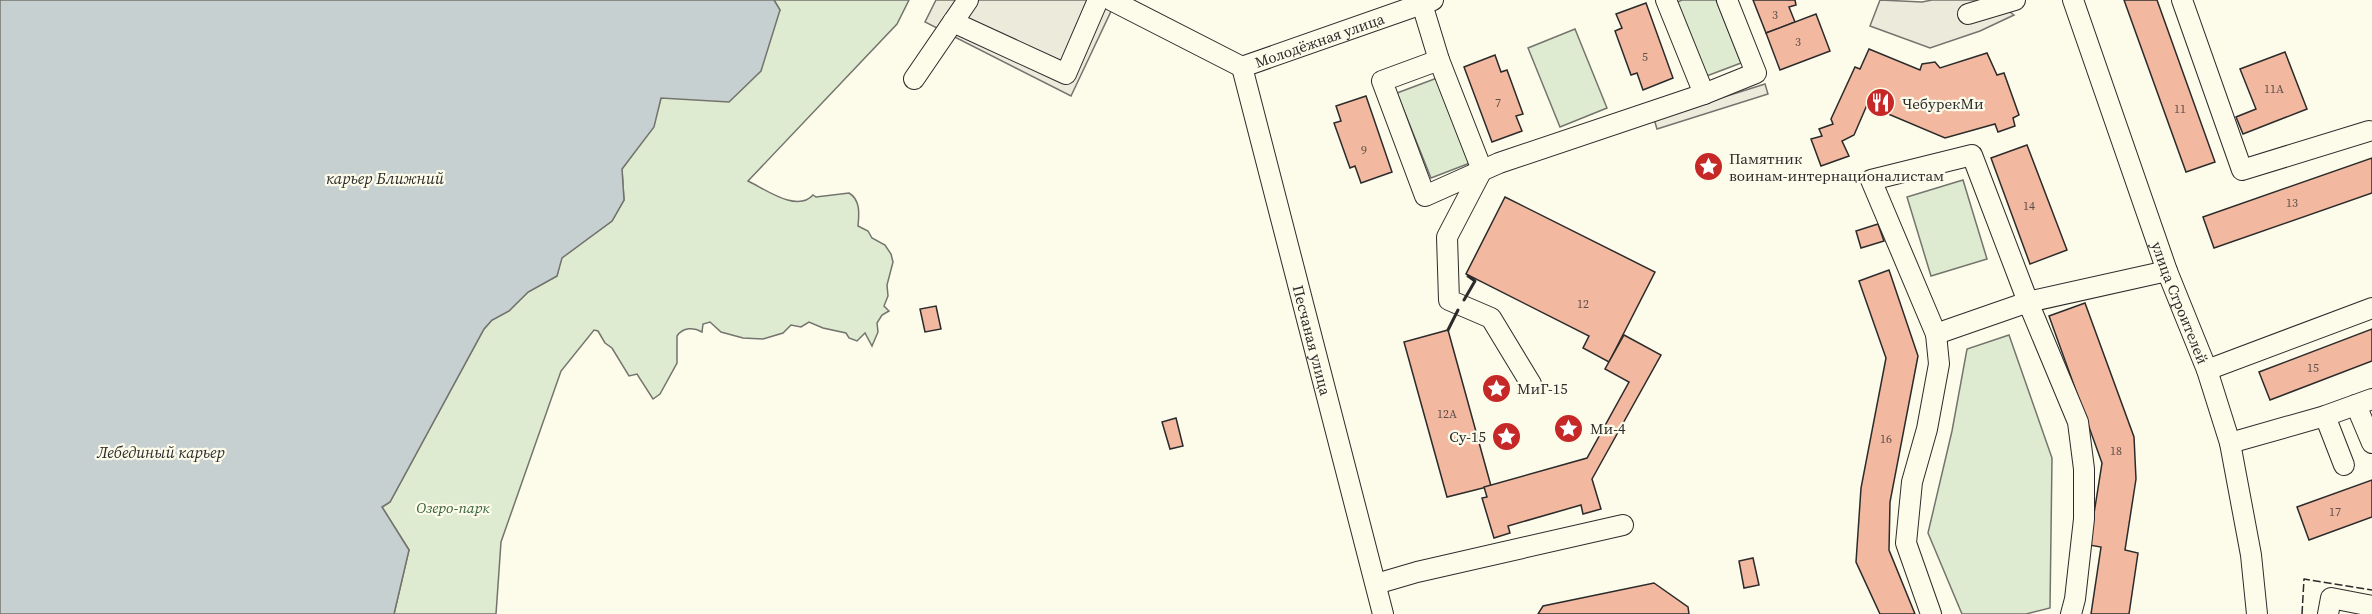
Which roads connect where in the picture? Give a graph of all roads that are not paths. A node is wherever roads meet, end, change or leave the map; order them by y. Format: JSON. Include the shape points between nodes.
{"nodes":[{"id":1,"x":968,"y":0,"type":"edge"},
{"id":2,"x":1098,"y":0,"type":"edge"},
{"id":3,"x":1111,"y":0,"type":"edge"},
{"id":4,"x":1666,"y":0,"type":"edge"},
{"id":5,"x":1727,"y":0,"type":"edge"},
{"id":6,"x":2015,"y":0,"type":"edge"},
{"id":7,"x":2073,"y":0,"type":"edge"},
{"id":8,"x":2182,"y":0,"type":"edge"},
{"id":9,"x":1427,"y":2,"type":"edge"},
{"id":10,"x":1968,"y":14,"type":"dead end"},
{"id":11,"x":953,"y":22,"type":"junction"},
{"id":12,"x":1439,"y":60,"type":"junction"},
{"id":13,"x":1242,"y":67,"type":"junction"},
{"id":14,"x":914,"y":79,"type":"dead end"},
{"id":15,"x":1704,"y":94,"type":"junction"},
{"id":16,"x":2369,"y":131,"type":"dead end"},
{"id":17,"x":1482,"y":170,"type":"junction"},
{"id":18,"x":2167,"y":271,"type":"junction"},
{"id":19,"x":2028,"y":302,"type":"junction"},
{"id":20,"x":2372,"y":308,"type":"edge"},
{"id":21,"x":1936,"y":334,"type":"junction"},
{"id":22,"x":2207,"y":370,"type":"junction"},
{"id":23,"x":1531,"y":384,"type":"dead end"},
{"id":24,"x":2364,"y":402,"type":"edge"},
{"id":25,"x":2325,"y":416,"type":"junction"},
{"id":26,"x":2230,"y":443,"type":"junction"},
{"id":27,"x":2372,"y":443,"type":"edge"},
{"id":28,"x":2344,"y":465,"type":"dead end"},
{"id":29,"x":1623,"y":525,"type":"dead end"},
{"id":30,"x":1376,"y":584,"type":"junction"},
{"id":31,"x":2372,"y":606,"type":"edge"},
{"id":32,"x":1383,"y":614,"type":"edge"},
{"id":33,"x":1930,"y":614,"type":"edge"},
{"id":34,"x":2072,"y":614,"type":"edge"},
{"id":35,"x":2257,"y":614,"type":"edge"},
{"id":36,"x":2328,"y":614,"type":"edge"}],
"edges":[{"from":1,"to":11,"type":"street"},
{"from":2,"to":11,"type":"street","via":[[1066,74]]},
{"from":3,"to":13,"type":"street"},
{"from":4,"to":15,"type":"street"},
{"from":5,"to":15,"type":"street","via":[[1756,73]]},
{"from":6,"to":10,"type":"street"},
{"from":7,"to":18,"type":"street","name":"улица Строителей"},
{"from":8,"to":16,"type":"street","via":[[2242,171]]},
{"from":9,"to":12,"type":"street"},
{"from":9,"to":13,"type":"street","name":"Молодёжная улица"},
{"from":11,"to":14,"type":"street"},
{"from":12,"to":17,"type":"street"},
{"from":12,"to":17,"type":"street","via":[[1382,81],[1425,196]]},
{"from":13,"to":30,"type":"street","name":"Песчаная улица"},
{"from":15,"to":17,"type":"street"},
{"from":17,"to":23,"type":"street","via":[[1446,237],[1449,300],[1491,318]]},
{"from":18,"to":19,"type":"street"},
{"from":18,"to":22,"type":"street","name":"улица Строителей"},
{"from":19,"to":21,"type":"street"},
{"from":19,"to":21,"type":"street","via":[[1972,155],[1871,180]]},
{"from":19,"to":34,"type":"street","via":[[2078,422],[2084,469],[2084,519]]},
{"from":20,"to":22,"type":"street"},
{"from":21,"to":33,"type":"street","via":[[1939,363],[1912,482],[1906,543]]},
{"from":22,"to":26,"type":"street","name":"улица Строителей"},
{"from":24,"to":25,"type":"street"},
{"from":24,"to":27,"type":"street"},
{"from":25,"to":26,"type":"street"},
{"from":25,"to":28,"type":"street"},
{"from":26,"to":35,"type":"street","name":"улица Строителей","via":[[2251,555]]},
{"from":29,"to":30,"type":"street"},
{"from":30,"to":32,"type":"street","name":"Песчаная улица"},
{"from":31,"to":36,"type":"street","via":[[2331,598]]}]}
